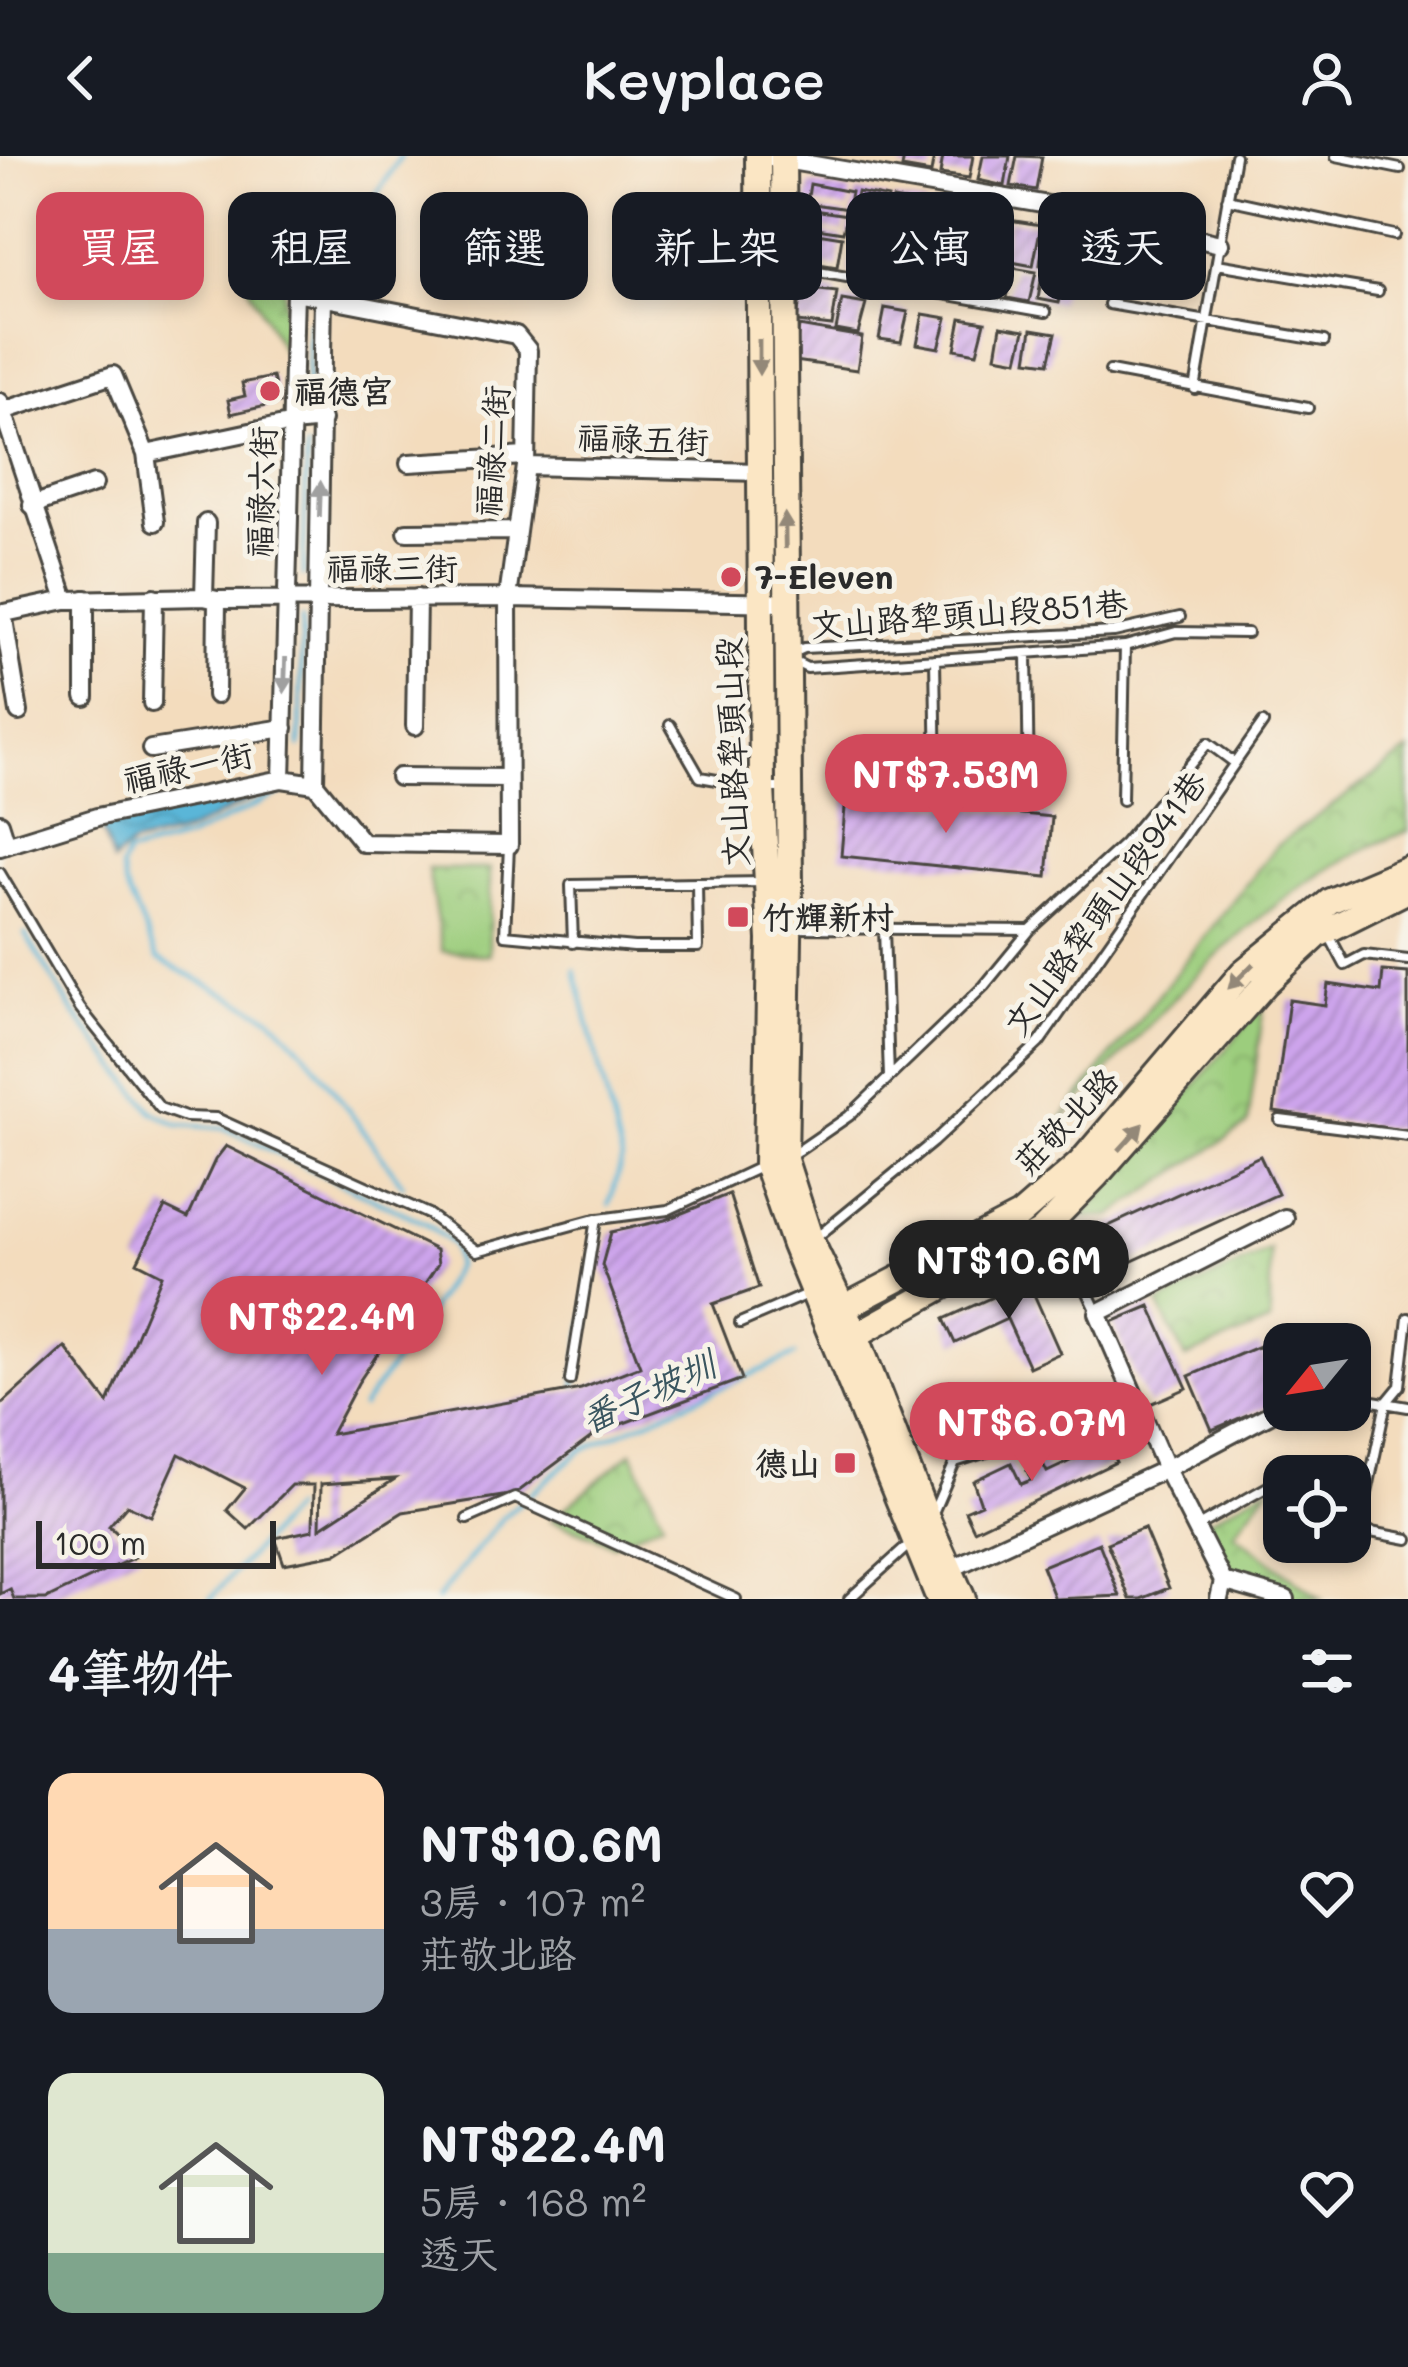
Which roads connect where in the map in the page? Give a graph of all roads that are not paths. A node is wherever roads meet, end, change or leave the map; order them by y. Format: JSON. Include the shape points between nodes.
{"nodes":[{"id":1,"x":1232,"y":156,"type":"edge"},
{"id":2,"x":1336,"y":156,"type":"edge"},
{"id":3,"x":770,"y":157,"type":"edge"},
{"id":4,"x":1400,"y":169,"type":"dead end"},
{"id":5,"x":774,"y":192,"type":"edge"},
{"id":6,"x":1227,"y":199,"type":"junction"},
{"id":7,"x":1394,"y":235,"type":"dead end"},
{"id":8,"x":1220,"y":244,"type":"junction"},
{"id":9,"x":1217,"y":264,"type":"junction"},
{"id":10,"x":822,"y":273,"type":"edge"},
{"id":11,"x":1378,"y":291,"type":"dead end"},
{"id":12,"x":295,"y":300,"type":"edge"},
{"id":13,"x":323,"y":300,"type":"edge"},
{"id":14,"x":347,"y":300,"type":"edge"},
{"id":15,"x":781,"y":300,"type":"edge"},
{"id":16,"x":1109,"y":304,"type":"dead end"},
{"id":17,"x":1046,"y":312,"type":"dead end"},
{"id":18,"x":1207,"y":322,"type":"junction"},
{"id":19,"x":1324,"y":341,"type":"dead end"},
{"id":20,"x":1110,"y":371,"type":"dead end"},
{"id":21,"x":1195,"y":389,"type":"junction"},
{"id":22,"x":2,"y":406,"type":"edge"},
{"id":23,"x":1308,"y":408,"type":"dead end"},
{"id":24,"x":322,"y":420,"type":"junction"},
{"id":25,"x":292,"y":423,"type":"junction"},
{"id":26,"x":5,"y":432,"type":"edge"},
{"id":27,"x":146,"y":454,"type":"junction"},
{"id":28,"x":526,"y":461,"type":"junction"},
{"id":29,"x":409,"y":463,"type":"dead end"},
{"id":30,"x":759,"y":472,"type":"junction"},
{"id":31,"x":94,"y":484,"type":"dead end"},
{"id":32,"x":32,"y":505,"type":"junction"},
{"id":33,"x":155,"y":522,"type":"dead end"},
{"id":34,"x":206,"y":523,"type":"dead end"},
{"id":35,"x":517,"y":531,"type":"junction"},
{"id":36,"x":407,"y":532,"type":"dead end"},
{"id":37,"x":154,"y":597,"type":"junction"},
{"id":38,"x":211,"y":598,"type":"junction"},
{"id":39,"x":288,"y":598,"type":"junction"},
{"id":40,"x":317,"y":598,"type":"junction"},
{"id":41,"x":418,"y":598,"type":"junction"},
{"id":42,"x":508,"y":598,"type":"junction"},
{"id":43,"x":86,"y":599,"type":"junction"},
{"id":44,"x":66,"y":600,"type":"junction"},
{"id":45,"x":773,"y":602,"type":"junction"},
{"id":46,"x":1,"y":614,"type":"edge"},
{"id":47,"x":1180,"y":617,"type":"dead end"},
{"id":48,"x":1247,"y":633,"type":"dead end"},
{"id":49,"x":1125,"y":646,"type":"junction"},
{"id":50,"x":1028,"y":653,"type":"junction"},
{"id":51,"x":774,"y":657,"type":"junction"},
{"id":52,"x":935,"y":659,"type":"junction"},
{"id":53,"x":216,"y":695,"type":"dead end"},
{"id":54,"x":85,"y":697,"type":"dead end"},
{"id":55,"x":152,"y":703,"type":"dead end"},
{"id":56,"x":19,"y":712,"type":"dead end"},
{"id":57,"x":1263,"y":723,"type":"dead end"},
{"id":58,"x":670,"y":725,"type":"dead end"},
{"id":59,"x":415,"y":726,"type":"dead end"},
{"id":60,"x":284,"y":728,"type":"junction"},
{"id":61,"x":151,"y":749,"type":"dead end"},
{"id":62,"x":1235,"y":763,"type":"junction"},
{"id":63,"x":399,"y":777,"type":"dead end"},
{"id":64,"x":282,"y":778,"type":"junction"},
{"id":65,"x":508,"y":778,"type":"junction"},
{"id":66,"x":937,"y":781,"type":"dead end"},
{"id":67,"x":315,"y":784,"type":"junction"},
{"id":68,"x":775,"y":788,"type":"junction"},
{"id":69,"x":1029,"y":788,"type":"dead end"},
{"id":70,"x":1122,"y":800,"type":"dead end"},
{"id":71,"x":0,"y":823,"type":"edge"},
{"id":72,"x":509,"y":845,"type":"junction"},
{"id":73,"x":3,"y":846,"type":"edge"},
{"id":74,"x":1408,"y":868,"type":"edge"},
{"id":75,"x":0,"y":873,"type":"edge"},
{"id":76,"x":697,"y":883,"type":"junction"},
{"id":77,"x":779,"y":883,"type":"junction"},
{"id":78,"x":1408,"y":890,"type":"edge"},
{"id":79,"x":779,"y":929,"type":"junction"},
{"id":80,"x":884,"y":929,"type":"junction"},
{"id":81,"x":1030,"y":930,"type":"junction"},
{"id":82,"x":1327,"y":930,"type":"junction"},
{"id":83,"x":573,"y":943,"type":"junction"},
{"id":84,"x":1408,"y":960,"type":"edge"},
{"id":85,"x":889,"y":1078,"type":"junction"},
{"id":86,"x":1280,"y":1120,"type":"dead end"},
{"id":87,"x":1408,"y":1136,"type":"edge"},
{"id":88,"x":776,"y":1162,"type":"junction"},
{"id":89,"x":1285,"y":1218,"type":"dead end"},
{"id":90,"x":596,"y":1220,"type":"junction"},
{"id":91,"x":1058,"y":1228,"type":"dead end"},
{"id":92,"x":811,"y":1241,"type":"junction"},
{"id":93,"x":821,"y":1288,"type":"junction"},
{"id":94,"x":841,"y":1309,"type":"junction"},
{"id":95,"x":1098,"y":1313,"type":"junction"},
{"id":96,"x":1408,"y":1318,"type":"edge"},
{"id":97,"x":740,"y":1323,"type":"dead end"},
{"id":98,"x":830,"y":1334,"type":"junction"},
{"id":99,"x":856,"y":1335,"type":"junction"},
{"id":100,"x":570,"y":1380,"type":"dead end"},
{"id":101,"x":973,"y":1400,"type":"dead end"},
{"id":102,"x":1371,"y":1400,"type":"edge"},
{"id":103,"x":1386,"y":1402,"type":"junction"},
{"id":104,"x":1408,"y":1407,"type":"edge"},
{"id":105,"x":1263,"y":1418,"type":"edge"},
{"id":106,"x":1025,"y":1440,"type":"dead end"},
{"id":107,"x":955,"y":1462,"type":"junction"},
{"id":108,"x":1166,"y":1469,"type":"junction"},
{"id":109,"x":1371,"y":1474,"type":"edge"},
{"id":110,"x":1263,"y":1488,"type":"edge"},
{"id":111,"x":467,"y":1520,"type":"dead end"},
{"id":112,"x":1198,"y":1526,"type":"junction"},
{"id":113,"x":921,"y":1532,"type":"junction"},
{"id":114,"x":1371,"y":1532,"type":"edge"},
{"id":115,"x":1408,"y":1539,"type":"edge"},
{"id":116,"x":950,"y":1569,"type":"junction"},
{"id":117,"x":1221,"y":1590,"type":"edge"},
{"id":118,"x":736,"y":1599,"type":"edge"},
{"id":119,"x":849,"y":1599,"type":"edge"},
{"id":120,"x":939,"y":1599,"type":"edge"},
{"id":121,"x":963,"y":1599,"type":"edge"},
{"id":122,"x":1286,"y":1599,"type":"edge"}],
"edges":[{"from":1,"to":6,"type":"lane"},
{"from":2,"to":4,"type":"lane"},
{"from":3,"to":5,"type":"main road","name":"文山路犂頭山段"},
{"from":3,"to":8,"type":"street","via":[[1060,206]]},
{"from":3,"to":30,"type":"main road","name":"文山路犂頭山段","one_way":true},
{"from":6,"to":7,"type":"lane"},
{"from":6,"to":8,"type":"lane"},
{"from":8,"to":9,"type":"lane"},
{"from":9,"to":11,"type":"lane"},
{"from":9,"to":18,"type":"lane"},
{"from":10,"to":17,"type":"lane"},
{"from":12,"to":25,"type":"street","name":"福祿六街"},
{"from":13,"to":24,"type":"street","name":"福祿六街"},
{"from":14,"to":28,"type":"street","name":"福祿二街","via":[[516,335],[528,350]]},
{"from":45,"to":15,"type":"main road","name":"文山路犂頭山段","one_way":true},
{"from":16,"to":18,"type":"lane"},
{"from":18,"to":19,"type":"lane"},
{"from":18,"to":21,"type":"lane"},
{"from":20,"to":21,"type":"lane"},
{"from":21,"to":23,"type":"lane"},
{"from":22,"to":26,"type":"street"},
{"from":22,"to":27,"type":"street","via":[[113,375]]},
{"from":24,"to":25,"type":"street"},
{"from":40,"to":24,"type":"street","name":"福祿六街","one_way":true},
{"from":25,"to":27,"type":"street"},
{"from":25,"to":39,"type":"street","name":"福祿六街"},
{"from":26,"to":32,"type":"street"},
{"from":27,"to":33,"type":"street"},
{"from":28,"to":29,"type":"street","name":"福祿五街"},
{"from":28,"to":30,"type":"street","name":"福祿五街"},
{"from":28,"to":35,"type":"street","name":"福祿二街"},
{"from":30,"to":45,"type":"main road","name":"文山路犂頭山段"},
{"from":31,"to":32,"type":"street"},
{"from":32,"to":44,"type":"street"},
{"from":34,"to":38,"type":"street"},
{"from":35,"to":36,"type":"street"},
{"from":35,"to":42,"type":"street","name":"福祿二街"},
{"from":37,"to":38,"type":"street","name":"福祿三街"},
{"from":37,"to":43,"type":"street","name":"福祿三街"},
{"from":37,"to":55,"type":"street"},
{"from":38,"to":39,"type":"street","name":"福祿三街"},
{"from":38,"to":53,"type":"street"},
{"from":39,"to":40,"type":"street","name":"福祿三街"},
{"from":39,"to":60,"type":"street","name":"福祿六街","one_way":true},
{"from":40,"to":41,"type":"street","name":"福祿三街"},
{"from":40,"to":67,"type":"street","name":"福祿六街"},
{"from":41,"to":42,"type":"street","name":"福祿三街"},
{"from":41,"to":59,"type":"street"},
{"from":42,"to":45,"type":"street","name":"福祿三街"},
{"from":42,"to":65,"type":"street","name":"福祿二街"},
{"from":43,"to":44,"type":"street","name":"福祿三街"},
{"from":43,"to":54,"type":"street"},
{"from":44,"to":46,"type":"street","name":"福祿三街"},
{"from":45,"to":51,"type":"main road","name":"文山路犂頭山段"},
{"from":46,"to":56,"type":"street"},
{"from":47,"to":51,"type":"lane","name":"文山路犂頭山段851巷","via":[[1114,632],[804,648]]},
{"from":48,"to":49,"type":"lane","via":[[1176,632]]},
{"from":49,"to":50,"type":"lane"},
{"from":49,"to":70,"type":"lane"},
{"from":50,"to":52,"type":"lane"},
{"from":50,"to":69,"type":"lane"},
{"from":51,"to":52,"type":"lane","via":[[807,668]]},
{"from":51,"to":68,"type":"main road","name":"文山路犂頭山段"},
{"from":52,"to":66,"type":"lane"},
{"from":57,"to":62,"type":"lane","name":"文山路犂頭山段941巷"},
{"from":58,"to":68,"type":"lane","via":[[700,777]]},
{"from":60,"to":61,"type":"street"},
{"from":60,"to":64,"type":"street","name":"福祿六街"},
{"from":62,"to":81,"type":"lane","via":[[1208,743],[1124,844]]},
{"from":62,"to":92,"type":"lane","name":"文山路犂頭山段941巷","via":[[1039,1043]]},
{"from":63,"to":65,"type":"street"},
{"from":64,"to":67,"type":"street","name":"福祿一街"},
{"from":64,"to":73,"type":"street","name":"福祿一街"},
{"from":65,"to":72,"type":"street","name":"福祿二街"},
{"from":67,"to":72,"type":"street","via":[[363,843]]},
{"from":68,"to":77,"type":"main road","name":"文山路犂頭山段"},
{"from":71,"to":73,"type":"street"},
{"from":72,"to":83,"type":"lane","via":[[505,935]]},
{"from":74,"to":94,"type":"main road","name":"莊敬北路","one_way":true,"via":[[1330,902],[1243,972],[1079,1163],[1019,1216]]},
{"from":75,"to":90,"type":"lane","via":[[80,1007],[160,1108],[216,1118],[428,1214],[477,1252]]},
{"from":76,"to":77,"type":"lane"},
{"from":76,"to":83,"type":"lane","via":[[571,885]]},
{"from":76,"to":83,"type":"lane","via":[[698,947]]},
{"from":77,"to":79,"type":"main road","name":"文山路犂頭山段"},
{"from":78,"to":82,"type":"main road","name":"莊敬北路"},
{"from":79,"to":80,"type":"lane"},
{"from":79,"to":88,"type":"main road","name":"文山路犂頭山段"},
{"from":80,"to":81,"type":"lane"},
{"from":80,"to":85,"type":"lane"},
{"from":81,"to":85,"type":"lane"},
{"from":82,"to":84,"type":"lane","via":[[1345,965],[1364,955]]},
{"from":99,"to":82,"type":"main road","name":"莊敬北路","one_way":true,"via":[[1041,1232],[1265,984]]},
{"from":85,"to":88,"type":"lane","via":[[850,1116]]},
{"from":86,"to":87,"type":"lane"},
{"from":88,"to":90,"type":"lane","via":[[668,1210]]},
{"from":88,"to":92,"type":"main road","name":"文山路犂頭山段"},
{"from":88,"to":93,"type":"main road","name":"文山路犂頭山段"},
{"from":89,"to":95,"type":"street"},
{"from":90,"to":100,"type":"lane"},
{"from":91,"to":95,"type":"lane"},
{"from":92,"to":93,"type":"main road","name":"文山路犂頭山段"},
{"from":93,"to":94,"type":"main road","name":"文山路犂頭山段"},
{"from":93,"to":97,"type":"lane"},
{"from":93,"to":98,"type":"main road","name":"文山路犂頭山段"},
{"from":94,"to":98,"type":"main road"},
{"from":94,"to":99,"type":"main road","name":"文山路犂頭山段"},
{"from":95,"to":108,"type":"street"},
{"from":96,"to":103,"type":"lane","via":[[1400,1386]]},
{"from":98,"to":99,"type":"main road"},
{"from":98,"to":113,"type":"main road","name":"文山路犂頭山段"},
{"from":99,"to":113,"type":"main road","name":"文山路犂頭山段"},
{"from":101,"to":107,"type":"lane"},
{"from":102,"to":103,"type":"lane"},
{"from":103,"to":104,"type":"lane"},
{"from":103,"to":109,"type":"lane"},
{"from":105,"to":108,"type":"street"},
{"from":106,"to":107,"type":"lane"},
{"from":107,"to":113,"type":"lane"},
{"from":108,"to":112,"type":"street"},
{"from":108,"to":116,"type":"street"},
{"from":110,"to":112,"type":"lane"},
{"from":111,"to":118,"type":"lane","via":[[515,1498]]},
{"from":112,"to":117,"type":"street"},
{"from":113,"to":116,"type":"main road"},
{"from":113,"to":119,"type":"lane"},
{"from":113,"to":120,"type":"main road"},
{"from":114,"to":115,"type":"lane"},
{"from":116,"to":121,"type":"main road"},
{"from":117,"to":122,"type":"street"}]}
